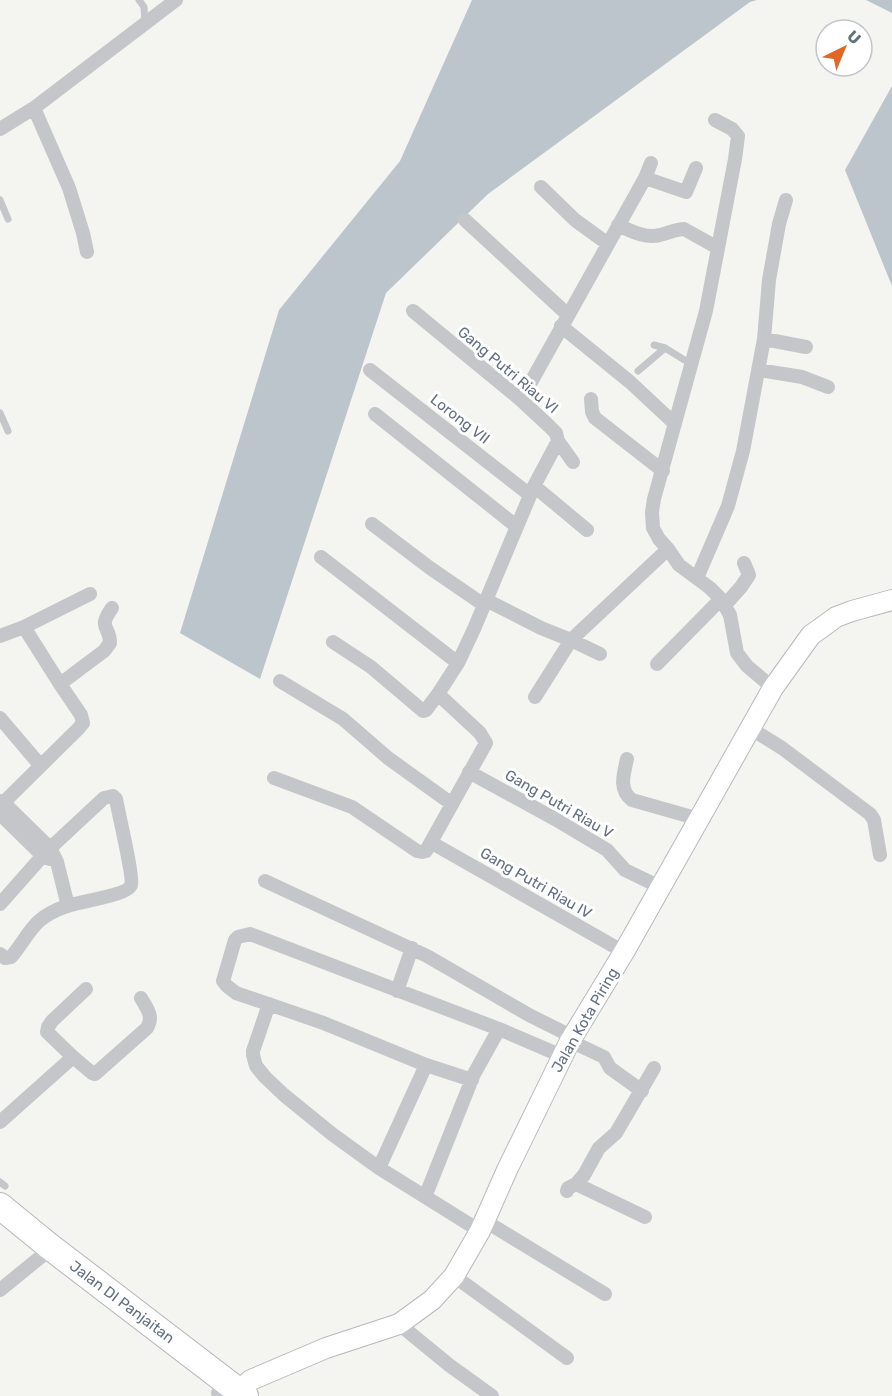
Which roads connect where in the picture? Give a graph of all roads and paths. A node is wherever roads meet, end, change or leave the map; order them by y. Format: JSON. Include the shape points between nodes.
{"nodes":[{"id":1,"x":139,"y":0,"type":"edge"},
{"id":2,"x":176,"y":0,"type":"edge"},
{"id":3,"x":145,"y":24,"type":"junction"},
{"id":4,"x":34,"y":108,"type":"junction"},
{"id":5,"x":715,"y":120,"type":"dead end"},
{"id":6,"x":0,"y":129,"type":"edge"},
{"id":7,"x":651,"y":164,"type":"dead end"},
{"id":8,"x":696,"y":168,"type":"dead end"},
{"id":9,"x":645,"y":178,"type":"junction"},
{"id":10,"x":541,"y":188,"type":"dead end"},
{"id":11,"x":0,"y":200,"type":"edge"},
{"id":12,"x":786,"y":200,"type":"dead end"},
{"id":13,"x":8,"y":219,"type":"dead end"},
{"id":14,"x":465,"y":220,"type":"dead end"},
{"id":15,"x":618,"y":225,"type":"junction"},
{"id":16,"x":608,"y":244,"type":"junction"},
{"id":17,"x":718,"y":248,"type":"junction"},
{"id":18,"x":87,"y":252,"type":"dead end"},
{"id":19,"x":412,"y":311,"type":"dead end"},
{"id":20,"x":564,"y":321,"type":"junction"},
{"id":21,"x":765,"y":339,"type":"junction"},
{"id":22,"x":654,"y":345,"type":"dead end"},
{"id":23,"x":806,"y":347,"type":"dead end"},
{"id":24,"x":665,"y":348,"type":"junction"},
{"id":25,"x":692,"y":364,"type":"junction"},
{"id":26,"x":370,"y":370,"type":"dead end"},
{"id":27,"x":759,"y":370,"type":"junction"},
{"id":28,"x":638,"y":371,"type":"dead end"},
{"id":29,"x":828,"y":387,"type":"dead end"},
{"id":30,"x":591,"y":399,"type":"dead end"},
{"id":31,"x":521,"y":400,"type":"junction"},
{"id":32,"x":0,"y":413,"type":"edge"},
{"id":33,"x":375,"y":414,"type":"dead end"},
{"id":34,"x":675,"y":423,"type":"junction"},
{"id":35,"x":8,"y":431,"type":"dead end"},
{"id":36,"x":558,"y":441,"type":"junction"},
{"id":37,"x":573,"y":462,"type":"dead end"},
{"id":38,"x":663,"y":471,"type":"junction"},
{"id":39,"x":532,"y":490,"type":"junction"},
{"id":40,"x":372,"y":524,"type":"dead end"},
{"id":41,"x":516,"y":526,"type":"junction"},
{"id":42,"x":587,"y":530,"type":"dead end"},
{"id":43,"x":668,"y":549,"type":"junction"},
{"id":44,"x":321,"y":557,"type":"dead end"},
{"id":45,"x":744,"y":563,"type":"dead end"},
{"id":46,"x":697,"y":578,"type":"junction"},
{"id":47,"x":90,"y":594,"type":"dead end"},
{"id":48,"x":892,"y":600,"type":"edge"},
{"id":49,"x":485,"y":602,"type":"junction"},
{"id":50,"x":723,"y":602,"type":"junction"},
{"id":51,"x":112,"y":608,"type":"dead end"},
{"id":52,"x":24,"y":627,"type":"junction"},
{"id":53,"x":0,"y":636,"type":"edge"},
{"id":54,"x":571,"y":639,"type":"junction"},
{"id":55,"x":333,"y":642,"type":"dead end"},
{"id":56,"x":600,"y":654,"type":"dead end"},
{"id":57,"x":458,"y":663,"type":"junction"},
{"id":58,"x":657,"y":664,"type":"dead end"},
{"id":59,"x":280,"y":681,"type":"dead end"},
{"id":60,"x":60,"y":684,"type":"junction"},
{"id":61,"x":773,"y":688,"type":"junction"},
{"id":62,"x":438,"y":694,"type":"junction"},
{"id":63,"x":536,"y":697,"type":"dead end"},
{"id":64,"x":0,"y":718,"type":"edge"},
{"id":65,"x":750,"y":728,"type":"junction"},
{"id":66,"x":627,"y":759,"type":"dead end"},
{"id":67,"x":40,"y":765,"type":"junction"},
{"id":68,"x":469,"y":772,"type":"junction"},
{"id":69,"x":274,"y":778,"type":"dead end"},
{"id":70,"x":452,"y":804,"type":"junction"},
{"id":71,"x":1,"y":806,"type":"edge"},
{"id":72,"x":699,"y":819,"type":"junction"},
{"id":73,"x":432,"y":843,"type":"junction"},
{"id":74,"x":46,"y":852,"type":"junction"},
{"id":75,"x":880,"y":855,"type":"dead end"},
{"id":76,"x":265,"y":881,"type":"dead end"},
{"id":77,"x":660,"y":887,"type":"junction"},
{"id":78,"x":0,"y":904,"type":"edge"},
{"id":79,"x":68,"y":906,"type":"junction"},
{"id":80,"x":412,"y":948,"type":"junction"},
{"id":81,"x":624,"y":952,"type":"junction"},
{"id":82,"x":0,"y":954,"type":"edge"},
{"id":83,"x":86,"y":988,"type":"dead end"},
{"id":84,"x":397,"y":991,"type":"junction"},
{"id":85,"x":141,"y":998,"type":"dead end"},
{"id":86,"x":269,"y":1004,"type":"junction"},
{"id":87,"x":499,"y":1029,"type":"junction"},
{"id":88,"x":569,"y":1045,"type":"junction"},
{"id":89,"x":73,"y":1057,"type":"junction"},
{"id":90,"x":426,"y":1065,"type":"junction"},
{"id":91,"x":654,"y":1068,"type":"dead end"},
{"id":92,"x":472,"y":1080,"type":"junction"},
{"id":93,"x":642,"y":1090,"type":"junction"},
{"id":94,"x":0,"y":1122,"type":"edge"},
{"id":95,"x":379,"y":1168,"type":"junction"},
{"id":96,"x":2,"y":1191,"type":"edge"},
{"id":97,"x":425,"y":1197,"type":"junction"},
{"id":98,"x":645,"y":1217,"type":"dead end"},
{"id":99,"x":0,"y":1221,"type":"edge"},
{"id":100,"x":483,"y":1226,"type":"junction"},
{"id":101,"x":43,"y":1255,"type":"junction"},
{"id":102,"x":454,"y":1276,"type":"junction"},
{"id":103,"x":0,"y":1290,"type":"edge"},
{"id":104,"x":604,"y":1294,"type":"dead end"},
{"id":105,"x":399,"y":1324,"type":"junction"},
{"id":106,"x":567,"y":1358,"type":"dead end"},
{"id":107,"x":229,"y":1394,"type":"edge"},
{"id":108,"x":492,"y":1396,"type":"edge"}],
"edges":[{"from":1,"to":3,"type":"lane","via":[[144,7]]},
{"from":2,"to":3,"type":"street"},
{"from":3,"to":4,"type":"street"},
{"from":4,"to":6,"type":"street"},
{"from":4,"to":18,"type":"street","via":[[69,188]]},
{"from":5,"to":17,"type":"street","via":[[738,136]]},
{"from":7,"to":9,"type":"street"},
{"from":8,"to":9,"type":"street","via":[[686,192]]},
{"from":9,"to":15,"type":"street"},
{"from":10,"to":16,"type":"street"},
{"from":11,"to":13,"type":"lane"},
{"from":12,"to":21,"type":"street","via":[[770,280]]},
{"from":14,"to":20,"type":"street"},
{"from":15,"to":16,"type":"street"},
{"from":15,"to":17,"type":"street","via":[[654,236],[684,230]]},
{"from":16,"to":20,"type":"street"},
{"from":17,"to":25,"type":"street"},
{"from":19,"to":31,"type":"street","name":"Gang Putri Riau VI"},
{"from":20,"to":31,"type":"street"},
{"from":20,"to":34,"type":"street"},
{"from":21,"to":23,"type":"street"},
{"from":21,"to":27,"type":"street"},
{"from":22,"to":24,"type":"lane"},
{"from":24,"to":25,"type":"lane"},
{"from":24,"to":28,"type":"lane"},
{"from":25,"to":34,"type":"street"},
{"from":26,"to":39,"type":"street","name":"Lorong VII"},
{"from":27,"to":29,"type":"street","via":[[802,377]]},
{"from":27,"to":46,"type":"street","via":[[744,451],[728,506]]},
{"from":30,"to":38,"type":"street","via":[[595,418]]},
{"from":31,"to":36,"type":"street","name":"Gang Putri Riau VI","via":[[556,433]]},
{"from":32,"to":35,"type":"lane"},
{"from":33,"to":41,"type":"street"},
{"from":34,"to":38,"type":"street"},
{"from":36,"to":37,"type":"street","name":"Gang Putri Riau VI"},
{"from":36,"to":39,"type":"street"},
{"from":38,"to":43,"type":"street","via":[[651,512],[653,528]]},
{"from":39,"to":41,"type":"street"},
{"from":39,"to":42,"type":"street","name":"Lorong VII"},
{"from":40,"to":49,"type":"street","via":[[430,568]]},
{"from":41,"to":49,"type":"street"},
{"from":43,"to":46,"type":"street","via":[[679,565]]},
{"from":43,"to":54,"type":"street"},
{"from":44,"to":57,"type":"street"},
{"from":45,"to":50,"type":"street","via":[[749,575]]},
{"from":46,"to":50,"type":"street"},
{"from":47,"to":52,"type":"street"},
{"from":48,"to":61,"type":"street","name":"Jalan Kota Piring","via":[[852,610],[811,635]]},
{"from":49,"to":54,"type":"street"},
{"from":49,"to":57,"type":"street"},
{"from":50,"to":58,"type":"street"},
{"from":50,"to":61,"type":"street","via":[[737,653]]},
{"from":51,"to":60,"type":"street","via":[[104,621],[110,643]]},
{"from":52,"to":53,"type":"street"},
{"from":52,"to":60,"type":"street"},
{"from":54,"to":56,"type":"street"},
{"from":54,"to":63,"type":"street"},
{"from":55,"to":62,"type":"street","via":[[371,666],[423,711]]},
{"from":57,"to":62,"type":"street"},
{"from":59,"to":70,"type":"street","via":[[343,719],[388,758]]},
{"from":60,"to":67,"type":"street","via":[[81,715],[82,723]]},
{"from":61,"to":65,"type":"street","name":"Jalan Kota Piring"},
{"from":62,"to":68,"type":"street","via":[[485,740]]},
{"from":64,"to":67,"type":"street"},
{"from":65,"to":72,"type":"street","name":"Jalan Kota Piring"},
{"from":65,"to":75,"type":"street","via":[[870,814]]},
{"from":66,"to":72,"type":"street","via":[[623,788],[628,797]]},
{"from":67,"to":71,"type":"street"},
{"from":68,"to":70,"type":"street"},
{"from":68,"to":77,"type":"street","name":"Gang Putri Riau V","via":[[586,837],[607,850],[626,870]]},
{"from":69,"to":73,"type":"street","via":[[352,807],[417,851],[426,851]]},
{"from":70,"to":73,"type":"street"},
{"from":71,"to":74,"type":"street"},
{"from":72,"to":77,"type":"street","name":"Jalan Kota Piring"},
{"from":73,"to":81,"type":"street","name":"Gang Putri Riau IV"},
{"from":74,"to":78,"type":"street"},
{"from":74,"to":79,"type":"street","via":[[57,862]]},
{"from":74,"to":79,"type":"street","via":[[104,798],[116,799],[132,884],[126,890]]},
{"from":76,"to":80,"type":"street"},
{"from":77,"to":81,"type":"street","name":"Jalan Kota Piring"},
{"from":79,"to":82,"type":"street","via":[[39,921],[11,957]]},
{"from":80,"to":84,"type":"street"},
{"from":80,"to":88,"type":"street","via":[[529,1015]]},
{"from":81,"to":88,"type":"street","name":"Jalan Kota Piring"},
{"from":83,"to":89,"type":"street","via":[[52,1021],[47,1032]]},
{"from":84,"to":86,"type":"street","via":[[244,934],[235,940],[223,981],[236,993]]},
{"from":84,"to":87,"type":"street"},
{"from":85,"to":89,"type":"street","via":[[150,1015],[147,1028],[95,1074]]},
{"from":86,"to":90,"type":"street"},
{"from":86,"to":95,"type":"street","via":[[253,1051],[256,1066],[284,1095]]},
{"from":87,"to":88,"type":"street"},
{"from":87,"to":92,"type":"street"},
{"from":88,"to":93,"type":"street","via":[[604,1058],[610,1068]]},
{"from":88,"to":100,"type":"street","name":"Jalan Kota Piring"},
{"from":89,"to":94,"type":"street"},
{"from":90,"to":92,"type":"street"},
{"from":90,"to":95,"type":"street"},
{"from":91,"to":93,"type":"street"},
{"from":92,"to":97,"type":"street"},
{"from":93,"to":98,"type":"street","via":[[616,1133],[599,1148],[584,1175],[571,1188]]},
{"from":95,"to":97,"type":"street"},
{"from":96,"to":107,"type":"highway","name":"Jalan DI Panjaitan","via":[[49,1246]]},
{"from":97,"to":100,"type":"street"},
{"from":99,"to":101,"type":"highway","name":"Jalan DI Panjaitan"},
{"from":100,"to":102,"type":"street","name":"Jalan Kota Piring"},
{"from":100,"to":104,"type":"street"},
{"from":101,"to":103,"type":"street"},
{"from":101,"to":107,"type":"highway","name":"Jalan DI Panjaitan"},
{"from":102,"to":105,"type":"street","name":"Jalan Kota Piring","via":[[432,1300]]},
{"from":102,"to":106,"type":"street"},
{"from":105,"to":107,"type":"street","name":"Jalan Kota Piring","via":[[326,1348],[251,1380]]},
{"from":105,"to":108,"type":"street"}]}
